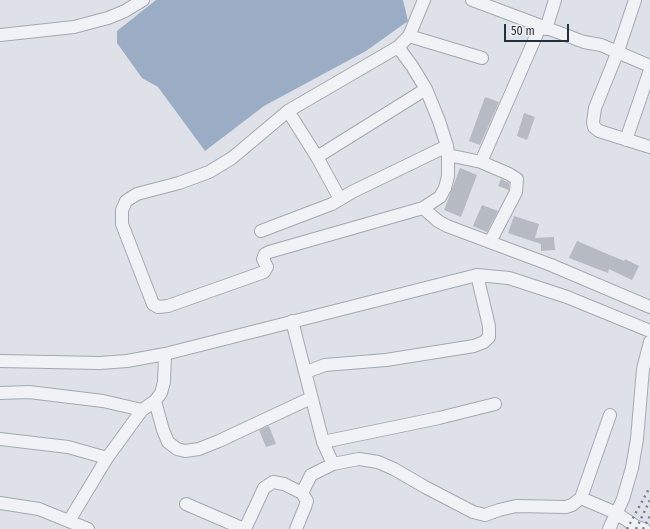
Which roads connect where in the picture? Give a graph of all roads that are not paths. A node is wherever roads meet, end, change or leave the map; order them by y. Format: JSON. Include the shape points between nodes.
{"nodes":[{"id":1,"x":143,"y":0,"type":"edge"},
{"id":2,"x":424,"y":0,"type":"edge"},
{"id":3,"x":472,"y":0,"type":"edge"},
{"id":4,"x":556,"y":0,"type":"edge"},
{"id":5,"x":635,"y":0,"type":"edge"},
{"id":6,"x":543,"y":28,"type":"junction"},
{"id":7,"x":0,"y":35,"type":"edge"},
{"id":8,"x":409,"y":36,"type":"junction"},
{"id":9,"x":398,"y":47,"type":"junction"},
{"id":10,"x":618,"y":52,"type":"junction"},
{"id":11,"x":482,"y":58,"type":"dead end"},
{"id":12,"x":650,"y":66,"type":"edge"},
{"id":13,"x":650,"y":70,"type":"edge"},
{"id":14,"x":426,"y":89,"type":"junction"},
{"id":15,"x":288,"y":112,"type":"junction"},
{"id":16,"x":626,"y":140,"type":"junction"},
{"id":17,"x":650,"y":147,"type":"edge"},
{"id":18,"x":448,"y":150,"type":"junction"},
{"id":19,"x":317,"y":158,"type":"junction"},
{"id":20,"x":481,"y":162,"type":"junction"},
{"id":21,"x":340,"y":199,"type":"junction"},
{"id":22,"x":423,"y":208,"type":"junction"},
{"id":23,"x":261,"y":231,"type":"dead end"},
{"id":24,"x":490,"y":242,"type":"junction"},
{"id":25,"x":477,"y":275,"type":"junction"},
{"id":26,"x":650,"y":307,"type":"edge"},
{"id":27,"x":292,"y":321,"type":"junction"},
{"id":28,"x":650,"y":331,"type":"edge"},
{"id":29,"x":650,"y":342,"type":"edge"},
{"id":30,"x":165,"y":354,"type":"junction"},
{"id":31,"x":0,"y":361,"type":"edge"},
{"id":32,"x":306,"y":372,"type":"junction"},
{"id":33,"x":0,"y":393,"type":"edge"},
{"id":34,"x":311,"y":398,"type":"junction"},
{"id":35,"x":155,"y":401,"type":"junction"},
{"id":36,"x":495,"y":404,"type":"dead end"},
{"id":37,"x":142,"y":410,"type":"junction"},
{"id":38,"x":610,"y":415,"type":"dead end"},
{"id":39,"x":0,"y":439,"type":"edge"},
{"id":40,"x":323,"y":442,"type":"junction"},
{"id":41,"x":107,"y":458,"type":"junction"},
{"id":42,"x":333,"y":464,"type":"junction"},
{"id":43,"x":302,"y":493,"type":"junction"},
{"id":44,"x":581,"y":498,"type":"junction"},
{"id":45,"x":0,"y":503,"type":"edge"},
{"id":46,"x":186,"y":504,"type":"dead end"},
{"id":47,"x":616,"y":513,"type":"junction"},
{"id":48,"x":69,"y":520,"type":"junction"},
{"id":49,"x":88,"y":529,"type":"edge"},
{"id":50,"x":245,"y":529,"type":"edge"},
{"id":51,"x":296,"y":529,"type":"edge"},
{"id":52,"x":609,"y":529,"type":"edge"},
{"id":53,"x":644,"y":529,"type":"edge"}],
"edges":[{"from":1,"to":7,"type":"street","via":[[108,18],[74,27]]},
{"from":2,"to":8,"type":"street"},
{"from":3,"to":6,"type":"street"},
{"from":4,"to":6,"type":"street"},
{"from":5,"to":10,"type":"street"},
{"from":6,"to":10,"type":"street"},
{"from":6,"to":20,"type":"street"},
{"from":8,"to":9,"type":"street"},
{"from":8,"to":11,"type":"street"},
{"from":9,"to":14,"type":"street"},
{"from":9,"to":15,"type":"street"},
{"from":10,"to":12,"type":"street"},
{"from":10,"to":16,"type":"street","via":[[595,108],[593,122],[599,131]]},
{"from":13,"to":16,"type":"street"},
{"from":14,"to":18,"type":"street"},
{"from":14,"to":19,"type":"street"},
{"from":15,"to":19,"type":"street"},
{"from":15,"to":22,"type":"street","via":[[232,158],[209,172],[137,194],[126,200],[122,210],[122,224],[153,304],[158,307],[168,306],[264,272],[267,267],[263,258],[269,252]]},
{"from":16,"to":17,"type":"street"},
{"from":18,"to":20,"type":"street"},
{"from":18,"to":21,"type":"street"},
{"from":18,"to":22,"type":"street","via":[[448,176],[445,188],[440,197]]},
{"from":19,"to":21,"type":"street"},
{"from":20,"to":24,"type":"street","via":[[517,179],[516,192]]},
{"from":21,"to":23,"type":"street"},
{"from":22,"to":24,"type":"street","via":[[447,226]]},
{"from":24,"to":26,"type":"street"},
{"from":25,"to":27,"type":"street"},
{"from":25,"to":28,"type":"street","via":[[509,278],[567,297]]},
{"from":25,"to":32,"type":"street","via":[[489,326],[489,338],[484,342],[474,346],[386,360],[325,366]]},
{"from":27,"to":30,"type":"street"},
{"from":27,"to":32,"type":"street"},
{"from":29,"to":47,"type":"street","via":[[643,369],[632,468]]},
{"from":30,"to":31,"type":"street","via":[[127,361]]},
{"from":30,"to":35,"type":"street","via":[[164,382]]},
{"from":32,"to":34,"type":"street"},
{"from":33,"to":37,"type":"street","via":[[29,392],[103,401]]},
{"from":34,"to":35,"type":"street","via":[[219,441],[199,449],[185,451],[168,442]]},
{"from":34,"to":40,"type":"street"},
{"from":35,"to":37,"type":"street"},
{"from":36,"to":40,"type":"street"},
{"from":37,"to":41,"type":"street"},
{"from":38,"to":44,"type":"street"},
{"from":39,"to":41,"type":"street","via":[[68,447]]},
{"from":40,"to":42,"type":"street"},
{"from":41,"to":48,"type":"street"},
{"from":42,"to":43,"type":"street","via":[[311,475]]},
{"from":42,"to":44,"type":"street","via":[[359,459],[378,462],[474,512],[485,515],[516,506],[566,507]]},
{"from":43,"to":50,"type":"street","via":[[284,484],[273,482],[264,488]]},
{"from":43,"to":51,"type":"street","via":[[306,500],[305,508]]},
{"from":44,"to":47,"type":"street"},
{"from":45,"to":48,"type":"street","via":[[39,508]]},
{"from":46,"to":50,"type":"street"},
{"from":47,"to":52,"type":"street"},
{"from":47,"to":53,"type":"street"},
{"from":48,"to":49,"type":"street"}]}
